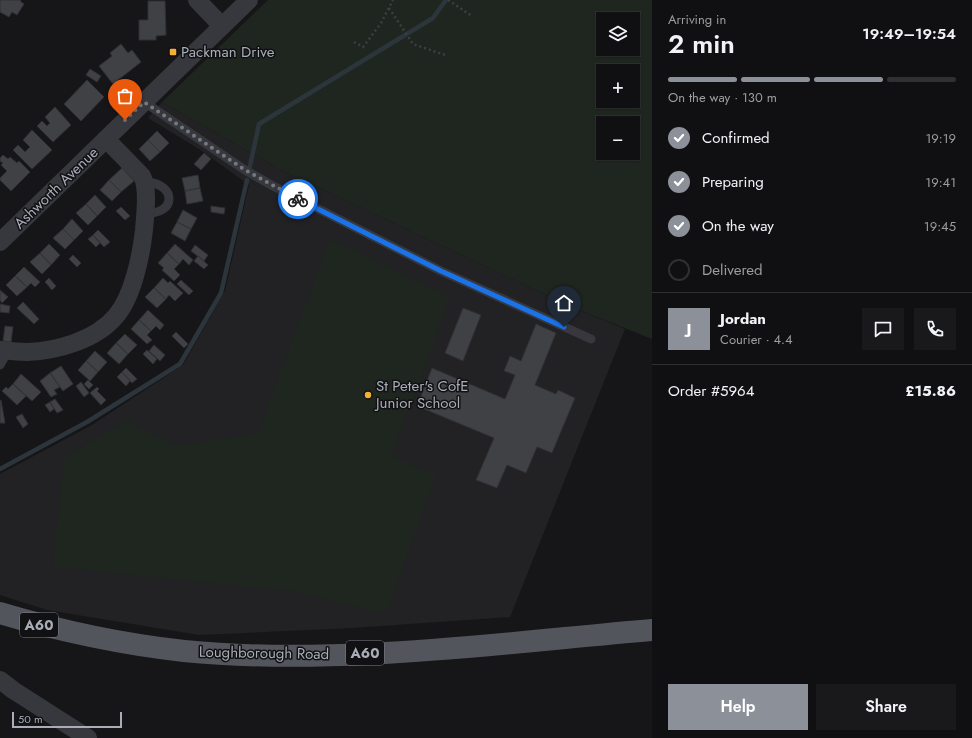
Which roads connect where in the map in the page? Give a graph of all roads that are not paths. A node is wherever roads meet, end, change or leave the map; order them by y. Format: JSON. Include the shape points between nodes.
{"nodes":[{"id":1,"x":197,"y":0,"type":"edge"},
{"id":2,"x":249,"y":0,"type":"edge"},
{"id":3,"x":222,"y":26,"type":"junction"},
{"id":4,"x":144,"y":102,"type":"junction"},
{"id":5,"x":106,"y":139,"type":"junction"},
{"id":6,"x":0,"y":242,"type":"edge"},
{"id":7,"x":591,"y":339,"type":"dead end"},
{"id":8,"x":3,"y":355,"type":"edge"},
{"id":9,"x":0,"y":613,"type":"edge"},
{"id":10,"x":652,"y":630,"type":"edge"},
{"id":11,"x":0,"y":680,"type":"edge"},
{"id":12,"x":88,"y":738,"type":"edge"}],
"edges":[{"from":1,"to":3,"type":"street"},
{"from":2,"to":3,"type":"street","name":"Ashworth Avenue"},
{"from":3,"to":4,"type":"street","name":"Ashworth Avenue"},
{"from":4,"to":5,"type":"street","name":"Ashworth Avenue"},
{"from":4,"to":7,"type":"lane","via":[[273,186],[441,271]]},
{"from":5,"to":6,"type":"street","name":"Ashworth Avenue"},
{"from":5,"to":8,"type":"street","via":[[145,182],[142,243],[137,268],[125,302],[109,323],[87,336],[55,348]]},
{"from":9,"to":10,"type":"main road","name":"Loughborough Road","number":"A60","via":[[78,634],[132,643],[184,651],[264,655],[426,650]]},
{"from":11,"to":12,"type":"street"}]}
